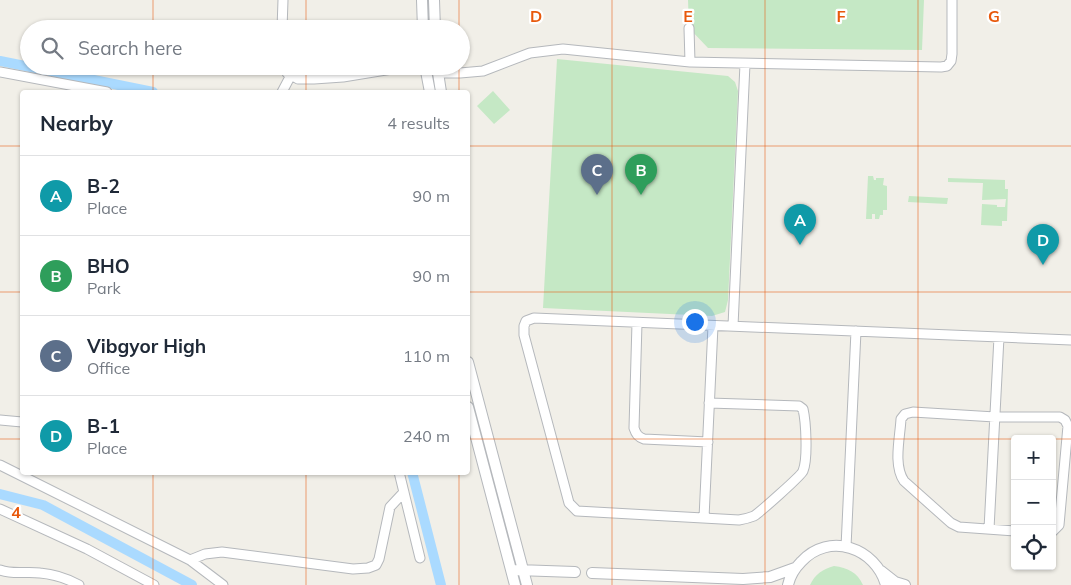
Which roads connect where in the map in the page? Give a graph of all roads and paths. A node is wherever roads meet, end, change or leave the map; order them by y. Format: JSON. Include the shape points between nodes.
{"nodes":[{"id":1,"x":283,"y":0,"type":"edge"},
{"id":2,"x":422,"y":0,"type":"edge"},
{"id":3,"x":434,"y":0,"type":"edge"},
{"id":4,"x":952,"y":0,"type":"edge"},
{"id":5,"x":282,"y":20,"type":"edge"},
{"id":6,"x":423,"y":20,"type":"edge"},
{"id":7,"x":435,"y":20,"type":"edge"},
{"id":8,"x":689,"y":28,"type":"dead end"},
{"id":9,"x":690,"y":62,"type":"junction"},
{"id":10,"x":745,"y":64,"type":"junction"},
{"id":11,"x":0,"y":72,"type":"edge"},
{"id":12,"x":470,"y":73,"type":"edge"},
{"id":13,"x":291,"y":75,"type":"joint"},
{"id":14,"x":345,"y":75,"type":"edge"},
{"id":15,"x":427,"y":75,"type":"edge"},
{"id":16,"x":438,"y":75,"type":"edge"},
{"id":17,"x":96,"y":90,"type":"edge"},
{"id":18,"x":283,"y":90,"type":"edge"},
{"id":19,"x":430,"y":90,"type":"edge"},
{"id":20,"x":441,"y":90,"type":"edge"},
{"id":21,"x":637,"y":323,"type":"junction"},
{"id":22,"x":713,"y":326,"type":"junction"},
{"id":23,"x":733,"y":326,"type":"junction"},
{"id":24,"x":851,"y":331,"type":"junction"},
{"id":25,"x":998,"y":337,"type":"junction"},
{"id":26,"x":1071,"y":340,"type":"edge"},
{"id":27,"x":470,"y":370,"type":"edge"},
{"id":28,"x":709,"y":403,"type":"junction"},
{"id":29,"x":470,"y":415,"type":"edge"},
{"id":30,"x":995,"y":416,"type":"junction"},
{"id":31,"x":0,"y":420,"type":"edge"},
{"id":32,"x":20,"y":422,"type":"edge"},
{"id":33,"x":708,"y":442,"type":"junction"},
{"id":34,"x":0,"y":465,"type":"edge"},
{"id":35,"x":400,"y":475,"type":"edge"},
{"id":36,"x":404,"y":492,"type":"junction"},
{"id":37,"x":0,"y":509,"type":"edge"},
{"id":38,"x":704,"y":518,"type":"junction"},
{"id":39,"x":1056,"y":528,"type":"edge"},
{"id":40,"x":989,"y":529,"type":"junction"},
{"id":41,"x":1011,"y":531,"type":"edge"},
{"id":42,"x":846,"y":547,"type":"junction"},
{"id":43,"x":420,"y":558,"type":"dead end"},
{"id":44,"x":190,"y":560,"type":"junction"},
{"id":45,"x":795,"y":568,"type":"junction"},
{"id":46,"x":522,"y":569,"type":"junction"},
{"id":47,"x":0,"y":570,"type":"edge"},
{"id":48,"x":511,"y":570,"type":"junction"},
{"id":49,"x":881,"y":570,"type":"junction"},
{"id":50,"x":575,"y":572,"type":"dead end"},
{"id":51,"x":592,"y":573,"type":"dead end"},
{"id":52,"x":79,"y":585,"type":"edge"},
{"id":53,"x":154,"y":585,"type":"edge"},
{"id":54,"x":224,"y":585,"type":"edge"},
{"id":55,"x":515,"y":585,"type":"edge"},
{"id":56,"x":527,"y":585,"type":"edge"},
{"id":57,"x":788,"y":585,"type":"edge"},
{"id":58,"x":886,"y":585,"type":"edge"},
{"id":59,"x":905,"y":585,"type":"edge"}],
"edges":[{"from":1,"to":5,"type":"street"},
{"from":2,"to":6,"type":"street"},
{"from":3,"to":7,"type":"street"},
{"from":4,"to":10,"type":"street","via":[[952,54],[948,66]]},
{"from":8,"to":9,"type":"street"},
{"from":9,"to":10,"type":"street"},
{"from":9,"to":12,"type":"street","via":[[563,49],[530,53]]},
{"from":10,"to":23,"type":"street"},
{"from":11,"to":17,"type":"street"},
{"from":13,"to":14,"type":"street","via":[[298,79]]},
{"from":13,"to":18,"type":"street"},
{"from":15,"to":19,"type":"street"},
{"from":16,"to":20,"type":"street"},
{"from":21,"to":22,"type":"street"},
{"from":21,"to":33,"type":"street","via":[[636,433],[644,438]]},
{"from":21,"to":38,"type":"street","via":[[534,318],[526,321],[524,326],[568,503],[585,513]]},
{"from":22,"to":23,"type":"street"},
{"from":22,"to":28,"type":"street"},
{"from":23,"to":24,"type":"street"},
{"from":24,"to":25,"type":"street"},
{"from":24,"to":42,"type":"street"},
{"from":25,"to":26,"type":"street"},
{"from":25,"to":30,"type":"street"},
{"from":27,"to":46,"type":"street"},
{"from":28,"to":33,"type":"street"},
{"from":28,"to":38,"type":"street","via":[[799,406],[805,415],[805,458],[798,478],[756,514],[739,520]]},
{"from":29,"to":48,"type":"street"},
{"from":30,"to":39,"type":"street","via":[[1065,420],[1068,426],[1059,525]]},
{"from":30,"to":40,"type":"street"},
{"from":30,"to":40,"type":"street","via":[[905,414],[901,419],[898,465],[904,481],[952,523],[959,527]]},
{"from":31,"to":32,"type":"street"},
{"from":33,"to":38,"type":"street"},
{"from":34,"to":44,"type":"street"},
{"from":35,"to":36,"type":"street"},
{"from":36,"to":43,"type":"street"},
{"from":36,"to":44,"type":"street","via":[[390,507],[379,558],[376,565],[368,568],[353,569],[222,552]]},
{"from":37,"to":53,"type":"street","via":[[87,548]]},
{"from":40,"to":41,"type":"street"},
{"from":42,"to":45,"type":"street","via":[[831,546],[817,550]]},
{"from":42,"to":49,"type":"street","via":[[859,551]]},
{"from":44,"to":54,"type":"street"},
{"from":45,"to":51,"type":"street","via":[[770,578],[743,579]]},
{"from":45,"to":57,"type":"street"},
{"from":46,"to":48,"type":"street"},
{"from":46,"to":50,"type":"street"},
{"from":46,"to":56,"type":"street"},
{"from":47,"to":52,"type":"street","via":[[8,573],[39,572]]},
{"from":48,"to":55,"type":"street"},
{"from":49,"to":58,"type":"street"},
{"from":49,"to":59,"type":"street"}]}
